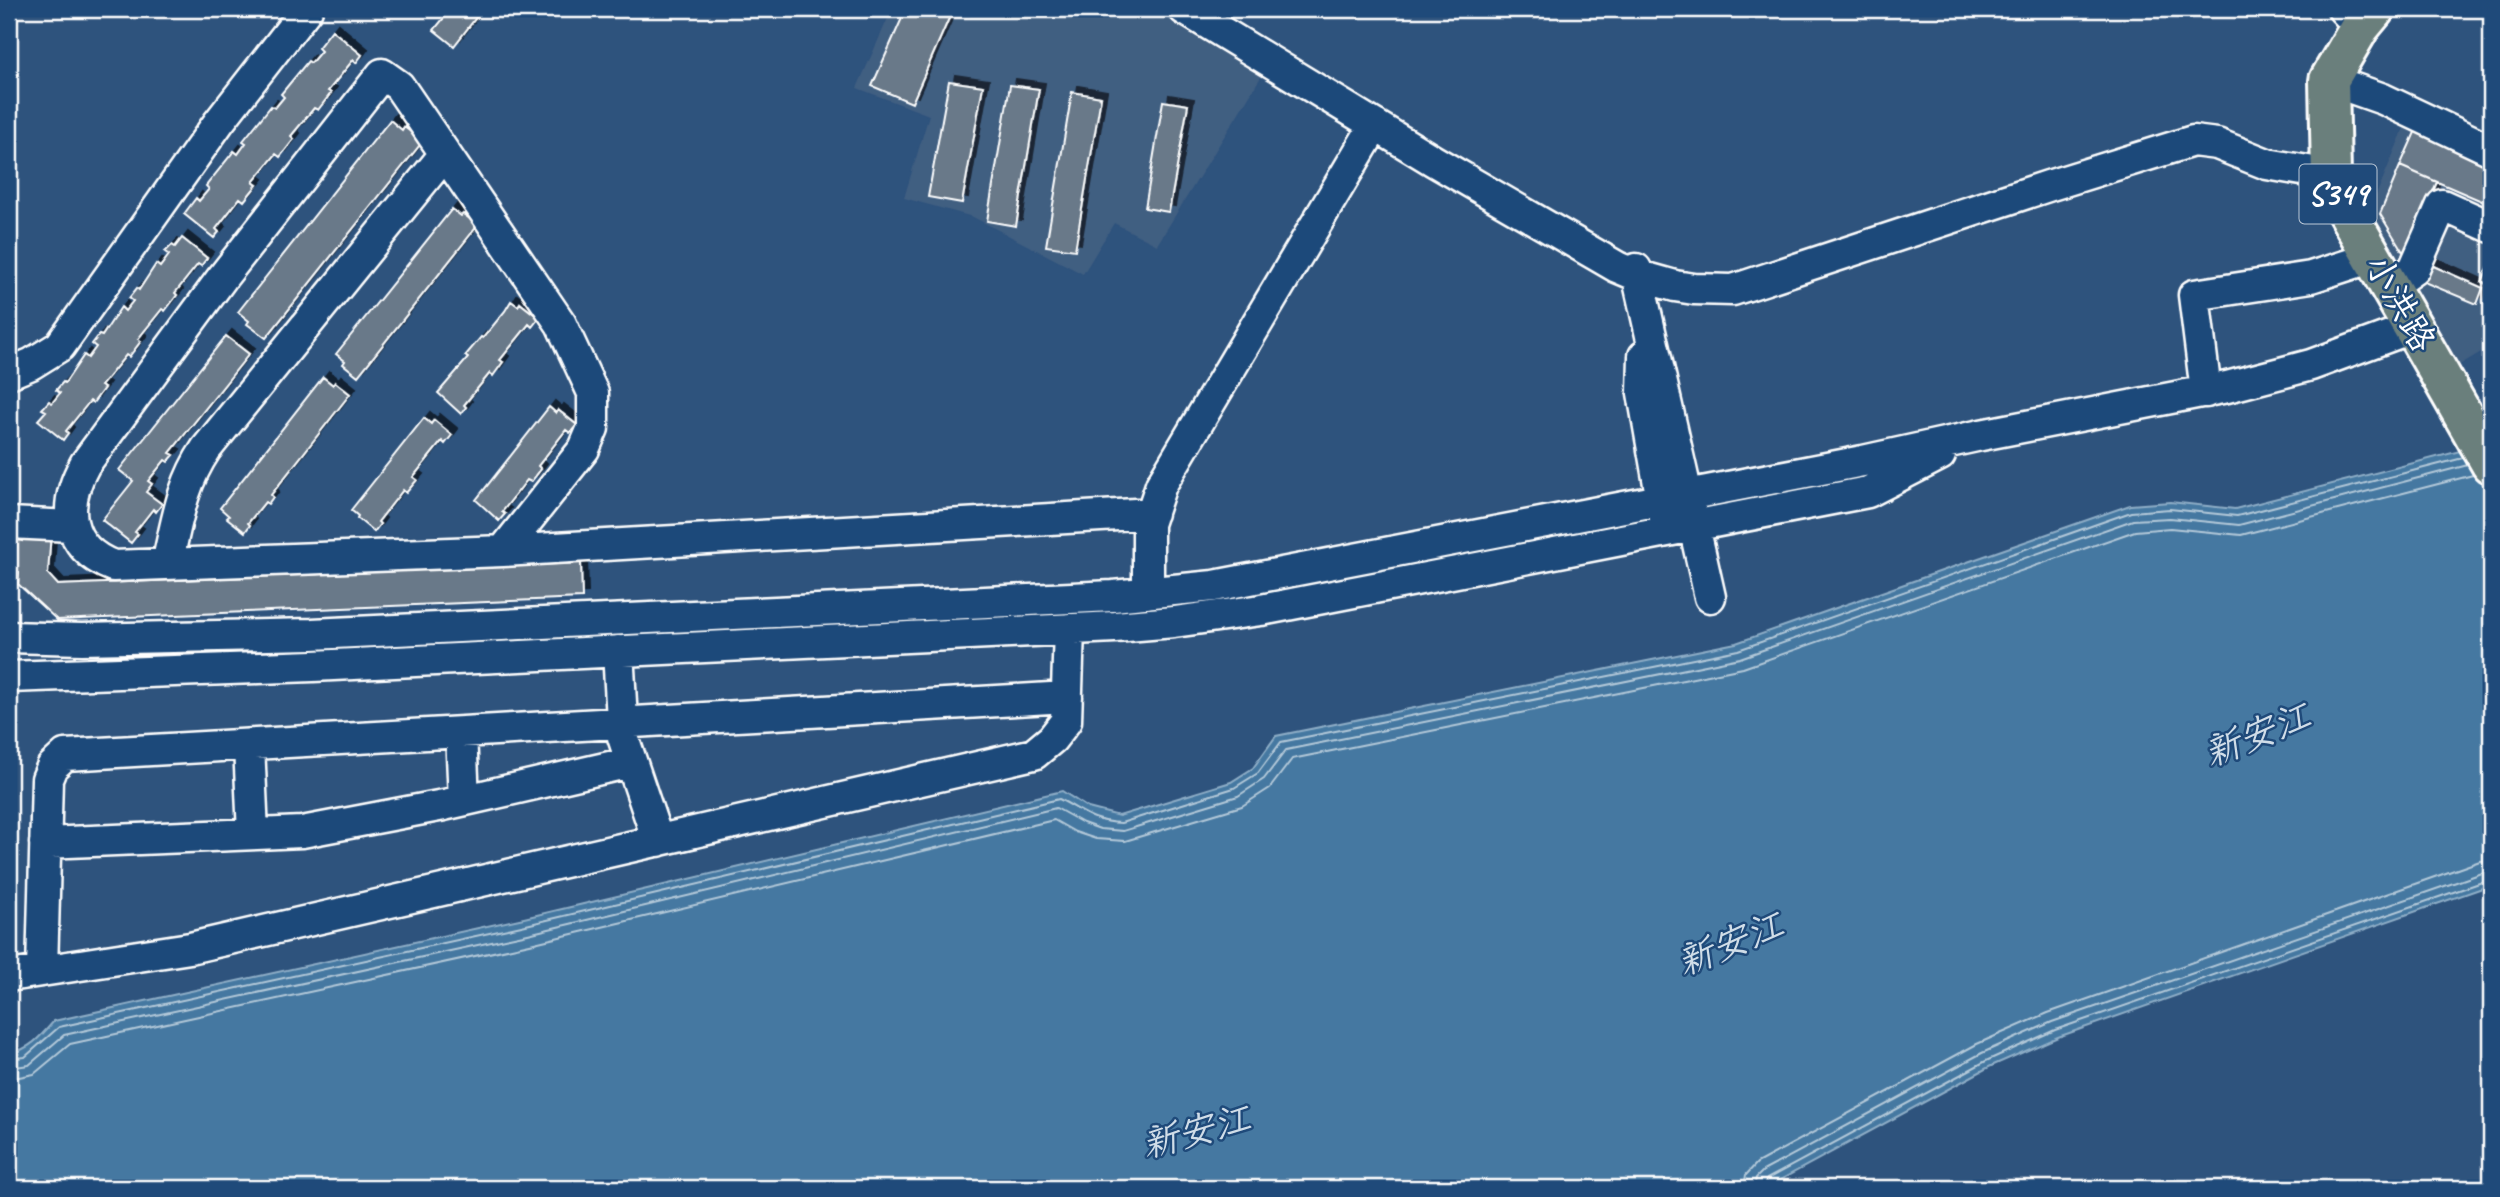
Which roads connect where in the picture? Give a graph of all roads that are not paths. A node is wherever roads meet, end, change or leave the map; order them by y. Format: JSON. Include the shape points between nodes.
{"nodes":[{"id":1,"x":307,"y":9,"type":"edge"},
{"id":2,"x":1184,"y":9,"type":"edge"},
{"id":3,"x":2360,"y":15,"type":"edge"},
{"id":4,"x":2329,"y":80,"type":"junction"},
{"id":5,"x":1374,"y":124,"type":"junction"},
{"id":6,"x":2491,"y":150,"type":"edge"},
{"id":7,"x":446,"y":154,"type":"junction"},
{"id":8,"x":2331,"y":175,"type":"junction"},
{"id":9,"x":2491,"y":227,"type":"edge"},
{"id":10,"x":2381,"y":272,"type":"junction"},
{"id":11,"x":1642,"y":274,"type":"junction"},
{"id":12,"x":2414,"y":327,"type":"junction"},
{"id":13,"x":9,"y":373,"type":"edge"},
{"id":14,"x":2206,"y":392,"type":"junction"},
{"id":15,"x":1981,"y":435,"type":"junction"},
{"id":16,"x":2491,"y":464,"type":"edge"},
{"id":17,"x":1662,"y":500,"type":"junction"},
{"id":18,"x":1152,"y":513,"type":"junction"},
{"id":19,"x":9,"y":523,"type":"edge"},
{"id":20,"x":72,"y":526,"type":"junction"},
{"id":21,"x":1667,"y":531,"type":"junction"},
{"id":22,"x":503,"y":551,"type":"junction"},
{"id":23,"x":167,"y":564,"type":"junction"},
{"id":24,"x":1147,"y":593,"type":"junction"},
{"id":25,"x":1710,"y":597,"type":"dead end"},
{"id":26,"x":1069,"y":629,"type":"junction"},
{"id":27,"x":9,"y":637,"type":"edge"},
{"id":28,"x":618,"y":651,"type":"junction"},
{"id":29,"x":9,"y":677,"type":"edge"},
{"id":30,"x":1067,"y":697,"type":"junction"},
{"id":31,"x":622,"y":724,"type":"junction"},
{"id":32,"x":460,"y":733,"type":"junction"},
{"id":33,"x":249,"y":745,"type":"junction"},
{"id":34,"x":631,"y":762,"type":"junction"},
{"id":35,"x":464,"y":800,"type":"junction"},
{"id":36,"x":253,"y":834,"type":"junction"},
{"id":37,"x":658,"y":841,"type":"junction"},
{"id":38,"x":45,"y":844,"type":"junction"},
{"id":39,"x":42,"y":971,"type":"junction"},
{"id":40,"x":9,"y":975,"type":"edge"}],
"edges":[{"from":1,"to":13,"type":"street","via":[[219,122],[60,346]]},
{"from":2,"to":5,"type":"street"},
{"from":3,"to":4,"type":"main road"},
{"from":4,"to":6,"type":"street","via":[[2382,99]]},
{"from":4,"to":8,"type":"main road","name":"小洪路","number":"S349"},
{"from":5,"to":11,"type":"street","via":[[1617,267]]},
{"from":5,"to":18,"type":"street","via":[[1161,485]]},
{"from":7,"to":20,"type":"street","via":[[399,86],[382,74],[222,278],[85,464],[74,489]]},
{"from":7,"to":22,"type":"street","via":[[561,324],[593,393],[593,428],[584,449]]},
{"from":7,"to":23,"type":"street","via":[[191,471]]},
{"from":8,"to":10,"type":"main road","name":"小洪路","number":"S349"},
{"from":8,"to":11,"type":"street","via":[[2267,164],[2217,144],[2193,141],[1733,289],[1694,289]]},
{"from":9,"to":10,"type":"street","via":[[2442,205],[2414,269]]},
{"from":10,"to":12,"type":"main road","name":"小洪路","number":"S349"},
{"from":10,"to":14,"type":"street","via":[[2311,277],[2194,295]]},
{"from":11,"to":17,"type":"street","via":[[1643,393]]},
{"from":11,"to":25,"type":"street"},
{"from":12,"to":14,"type":"street","via":[[2311,365]]},
{"from":12,"to":16,"type":"main road","name":"小洪路","number":"S349"},
{"from":14,"to":15,"type":"street"},
{"from":15,"to":17,"type":"street"},
{"from":15,"to":21,"type":"street","via":[[1868,492]]},
{"from":17,"to":21,"type":"street"},
{"from":17,"to":24,"type":"street","via":[[1256,579]]},
{"from":18,"to":22,"type":"street"},
{"from":18,"to":24,"type":"street"},
{"from":19,"to":20,"type":"street"},
{"from":20,"to":23,"type":"street","via":[[87,551],[103,562],[113,566]]},
{"from":21,"to":26,"type":"street","via":[[1261,610]]},
{"from":22,"to":23,"type":"street"},
{"from":24,"to":27,"type":"street","via":[[326,634]]},
{"from":26,"to":28,"type":"street"},
{"from":26,"to":30,"type":"street"},
{"from":28,"to":29,"type":"street"},
{"from":28,"to":31,"type":"street"},
{"from":30,"to":31,"type":"street"},
{"from":30,"to":37,"type":"street","via":[[1066,721],[1034,754]]},
{"from":31,"to":32,"type":"street"},
{"from":31,"to":34,"type":"street"},
{"from":32,"to":33,"type":"street"},
{"from":32,"to":35,"type":"street"},
{"from":33,"to":36,"type":"street"},
{"from":33,"to":38,"type":"street","via":[[65,755],[47,779]]},
{"from":34,"to":35,"type":"street"},
{"from":34,"to":37,"type":"street"},
{"from":35,"to":36,"type":"street","via":[[302,832]]},
{"from":36,"to":38,"type":"street"},
{"from":37,"to":39,"type":"street","via":[[190,948]]},
{"from":38,"to":39,"type":"street"},
{"from":39,"to":40,"type":"street"}]}
